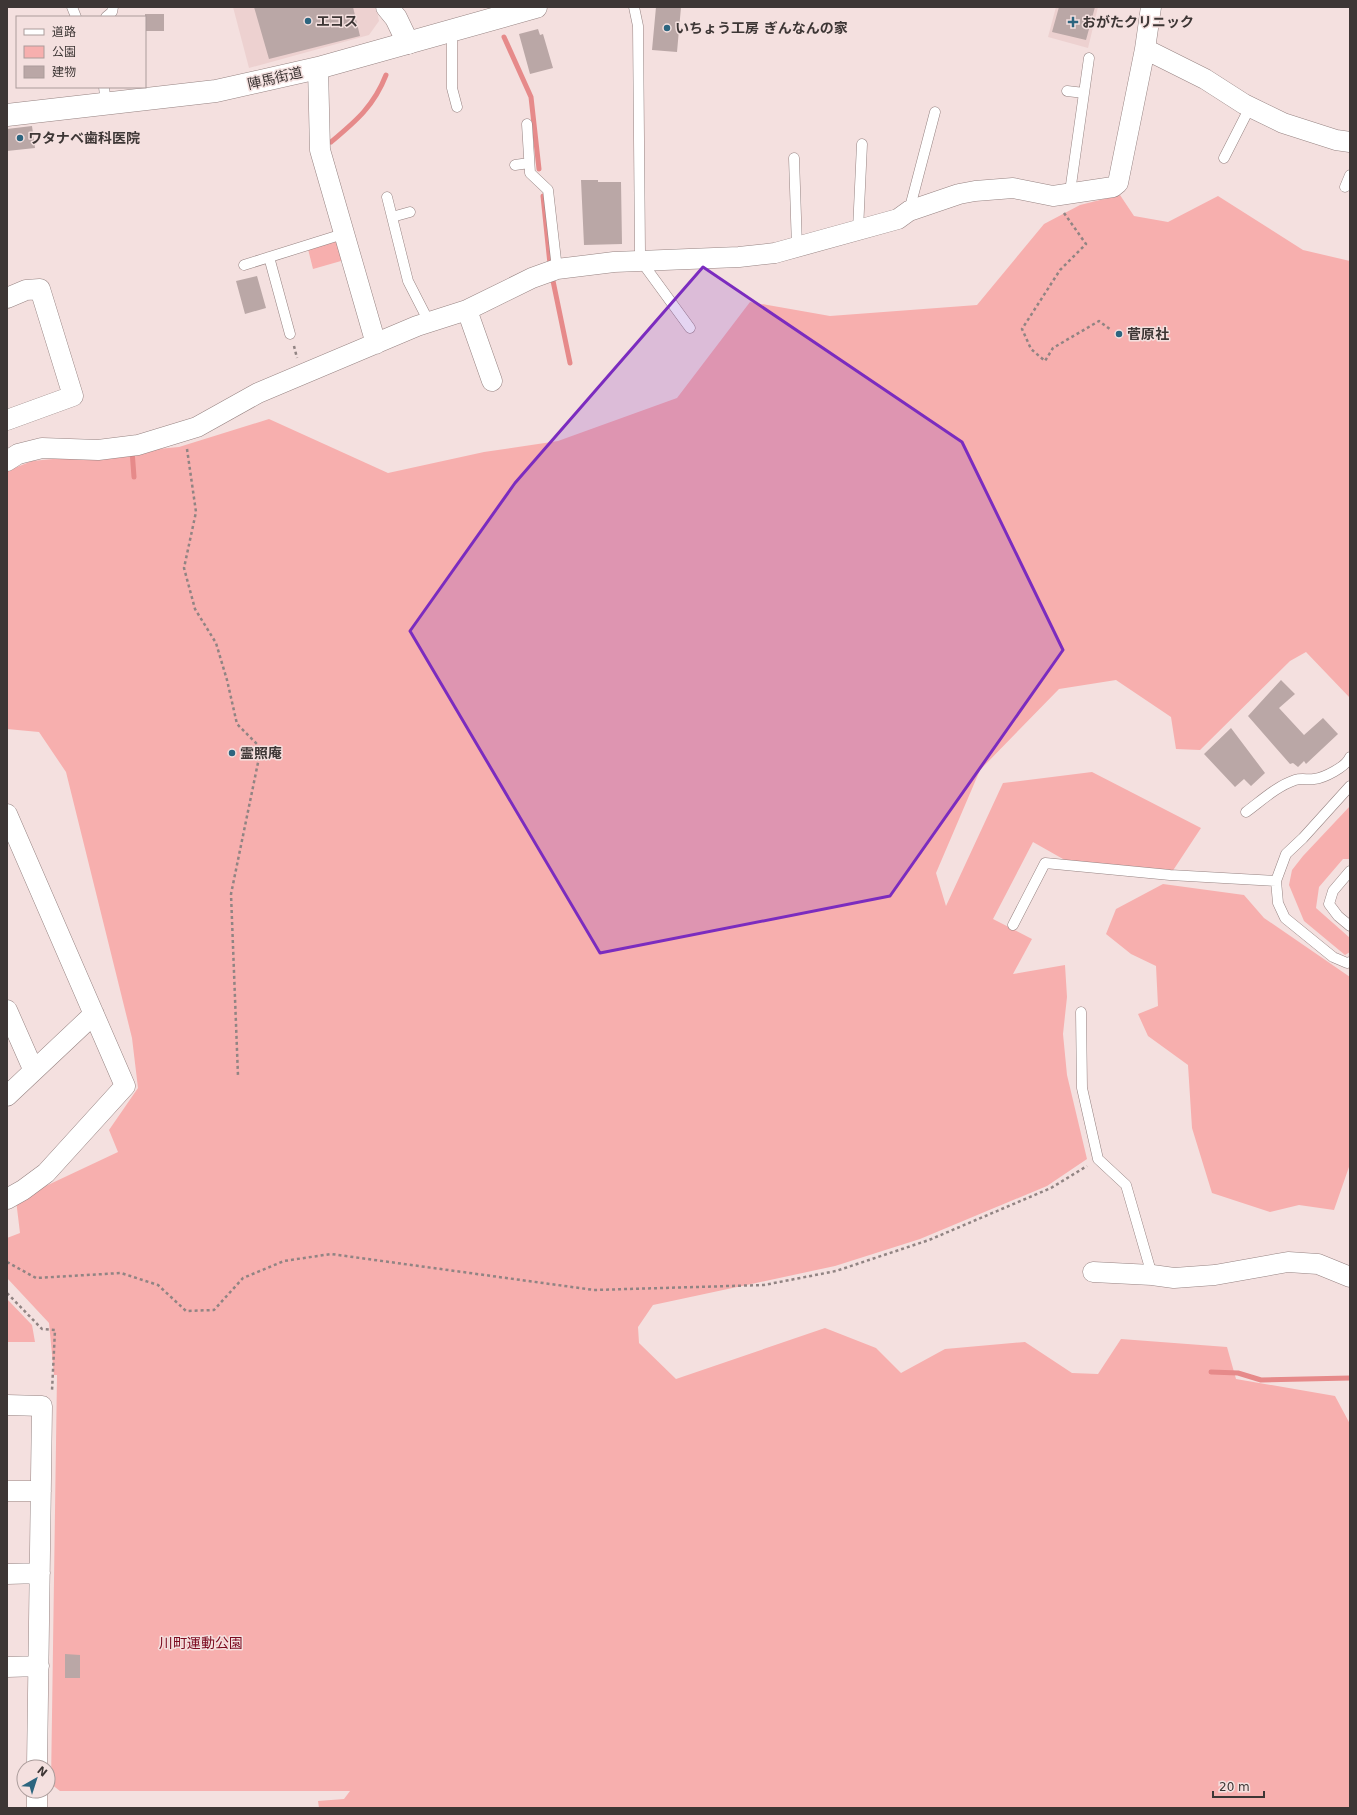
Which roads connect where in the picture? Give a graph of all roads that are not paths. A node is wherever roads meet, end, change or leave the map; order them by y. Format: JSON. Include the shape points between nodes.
{"nodes":[{"id":1,"x":112,"y":7,"type":"edge"},
{"id":2,"x":387,"y":7,"type":"edge"},
{"id":3,"x":536,"y":7,"type":"edge"},
{"id":4,"x":634,"y":7,"type":"edge"},
{"id":5,"x":1151,"y":7,"type":"edge"},
{"id":6,"x":107,"y":16,"type":"edge"},
{"id":7,"x":452,"y":31,"type":"junction"},
{"id":8,"x":408,"y":43,"type":"junction"},
{"id":9,"x":1146,"y":49,"type":"junction"},
{"id":10,"x":1089,"y":58,"type":"dead end"},
{"id":11,"x":318,"y":68,"type":"junction"},
{"id":12,"x":1067,"y":90,"type":"dead end"},
{"id":13,"x":1084,"y":93,"type":"junction"},
{"id":14,"x":105,"y":95,"type":"edge"},
{"id":15,"x":457,"y":107,"type":"dead end"},
{"id":16,"x":1250,"y":107,"type":"junction"},
{"id":17,"x":935,"y":112,"type":"dead end"},
{"id":18,"x":7,"y":115,"type":"edge"},
{"id":19,"x":527,"y":124,"type":"dead end"},
{"id":20,"x":1350,"y":142,"type":"edge"},
{"id":21,"x":862,"y":144,"type":"dead end"},
{"id":22,"x":794,"y":158,"type":"dead end"},
{"id":23,"x":1224,"y":158,"type":"dead end"},
{"id":24,"x":530,"y":163,"type":"junction"},
{"id":25,"x":515,"y":166,"type":"dead end"},
{"id":26,"x":1350,"y":175,"type":"edge"},
{"id":27,"x":1345,"y":187,"type":"dead end"},
{"id":28,"x":1070,"y":192,"type":"junction"},
{"id":29,"x":387,"y":197,"type":"dead end"},
{"id":30,"x":908,"y":211,"type":"junction"},
{"id":31,"x":410,"y":212,"type":"dead end"},
{"id":32,"x":392,"y":217,"type":"junction"},
{"id":33,"x":858,"y":230,"type":"junction"},
{"id":34,"x":343,"y":234,"type":"junction"},
{"id":35,"x":797,"y":247,"type":"junction"},
{"id":36,"x":269,"y":257,"type":"junction"},
{"id":37,"x":641,"y":261,"type":"junction"},
{"id":38,"x":244,"y":265,"type":"dead end"},
{"id":39,"x":557,"y":269,"type":"junction"},
{"id":40,"x":7,"y":298,"type":"edge"},
{"id":41,"x":467,"y":310,"type":"junction"},
{"id":42,"x":430,"y":322,"type":"junction"},
{"id":43,"x":690,"y":328,"type":"dead end"},
{"id":44,"x":290,"y":334,"type":"road end"},
{"id":45,"x":376,"y":344,"type":"junction"},
{"id":46,"x":492,"y":381,"type":"dead end"},
{"id":47,"x":7,"y":420,"type":"edge"},
{"id":48,"x":7,"y":461,"type":"edge"},
{"id":49,"x":1350,"y":757,"type":"edge"},
{"id":50,"x":1350,"y":786,"type":"edge"},
{"id":51,"x":1246,"y":812,"type":"dead end"},
{"id":52,"x":7,"y":814,"type":"edge"},
{"id":53,"x":1350,"y":871,"type":"edge"},
{"id":54,"x":1276,"y":880,"type":"junction"},
{"id":55,"x":1013,"y":926,"type":"dead end"},
{"id":56,"x":1350,"y":926,"type":"edge"},
{"id":57,"x":1350,"y":962,"type":"edge"},
{"id":58,"x":7,"y":1010,"type":"edge"},
{"id":59,"x":1081,"y":1012,"type":"dead end"},
{"id":60,"x":94,"y":1014,"type":"junction"},
{"id":61,"x":33,"y":1070,"type":"junction"},
{"id":62,"x":7,"y":1096,"type":"edge"},
{"id":63,"x":7,"y":1198,"type":"edge"},
{"id":64,"x":1093,"y":1272,"type":"dead end"},
{"id":65,"x":1152,"y":1275,"type":"junction"},
{"id":66,"x":1350,"y":1277,"type":"edge"},
{"id":67,"x":7,"y":1405,"type":"edge"},
{"id":68,"x":7,"y":1490,"type":"edge"},
{"id":69,"x":41,"y":1491,"type":"junction"},
{"id":70,"x":40,"y":1573,"type":"junction"},
{"id":71,"x":7,"y":1574,"type":"edge"},
{"id":72,"x":7,"y":1666,"type":"edge"},
{"id":73,"x":39,"y":1666,"type":"junction"},
{"id":74,"x":37,"y":1759,"type":"edge"}],
"edges":[{"from":1,"to":6,"type":"lane","via":[[112,12]]},
{"from":2,"to":8,"type":"main road","via":[[396,18]]},
{"from":3,"to":7,"type":"main road","name":"陣馬街道"},
{"from":4,"to":37,"type":"lane","via":[[638,26]]},
{"from":5,"to":9,"type":"street"},
{"from":7,"to":8,"type":"main road","name":"陣馬街道"},
{"from":7,"to":15,"type":"lane","via":[[452,88]]},
{"from":8,"to":11,"type":"main road","name":"陣馬街道"},
{"from":9,"to":16,"type":"street","via":[[1204,79]]},
{"from":9,"to":28,"type":"street","via":[[1118,183],[1113,187]]},
{"from":10,"to":13,"type":"lane"},
{"from":11,"to":14,"type":"main road","name":"陣馬街道","via":[[216,91]]},
{"from":11,"to":34,"type":"street","via":[[320,150]]},
{"from":12,"to":13,"type":"lane"},
{"from":13,"to":28,"type":"lane"},
{"from":14,"to":18,"type":"main road","name":"陣馬街道"},
{"from":16,"to":20,"type":"street","via":[[1283,123]]},
{"from":16,"to":23,"type":"lane"},
{"from":17,"to":30,"type":"lane"},
{"from":19,"to":24,"type":"lane"},
{"from":21,"to":33,"type":"lane"},
{"from":22,"to":35,"type":"lane"},
{"from":24,"to":25,"type":"lane"},
{"from":24,"to":39,"type":"lane","via":[[530,173],[548,190]]},
{"from":26,"to":27,"type":"lane"},
{"from":28,"to":30,"type":"street","via":[[1052,196],[1013,188],[975,192],[959,194]]},
{"from":29,"to":32,"type":"lane"},
{"from":30,"to":33,"type":"street","via":[[898,219]]},
{"from":31,"to":32,"type":"lane"},
{"from":32,"to":42,"type":"lane","via":[[408,281]]},
{"from":33,"to":35,"type":"street"},
{"from":34,"to":36,"type":"lane"},
{"from":34,"to":45,"type":"street"},
{"from":35,"to":37,"type":"street","via":[[775,253],[739,257]]},
{"from":36,"to":38,"type":"lane"},
{"from":36,"to":44,"type":"lane"},
{"from":37,"to":39,"type":"street"},
{"from":37,"to":43,"type":"lane"},
{"from":39,"to":41,"type":"street","via":[[532,278]]},
{"from":40,"to":47,"type":"street","via":[[26,290],[40,289],[73,396]]},
{"from":41,"to":42,"type":"street"},
{"from":41,"to":46,"type":"street"},
{"from":42,"to":45,"type":"street"},
{"from":45,"to":48,"type":"street","via":[[258,393],[185,431],[138,445],[104,449],[42,448],[18,454]]},
{"from":49,"to":51,"type":"lane","via":[[1332,772],[1316,779],[1289,783],[1269,794]]},
{"from":50,"to":54,"type":"lane","via":[[1304,838],[1286,854]]},
{"from":52,"to":60,"type":"street"},
{"from":53,"to":56,"type":"lane","via":[[1333,891],[1329,904]]},
{"from":54,"to":55,"type":"lane","via":[[1170,875],[1045,864]]},
{"from":54,"to":57,"type":"lane","via":[[1278,903],[1285,918],[1332,957]]},
{"from":58,"to":61,"type":"street"},
{"from":59,"to":65,"type":"lane","via":[[1082,1088],[1098,1159],[1126,1185]]},
{"from":60,"to":61,"type":"street"},
{"from":60,"to":63,"type":"street","via":[[125,1086],[46,1173]]},
{"from":61,"to":62,"type":"street"},
{"from":64,"to":65,"type":"street"},
{"from":65,"to":66,"type":"street","via":[[1174,1278],[1215,1275],[1288,1262],[1318,1264]]},
{"from":67,"to":69,"type":"street","via":[[42,1406]]},
{"from":68,"to":69,"type":"street"},
{"from":69,"to":70,"type":"street"},
{"from":70,"to":71,"type":"street"},
{"from":70,"to":73,"type":"street"},
{"from":72,"to":73,"type":"street"},
{"from":73,"to":74,"type":"street"}]}
